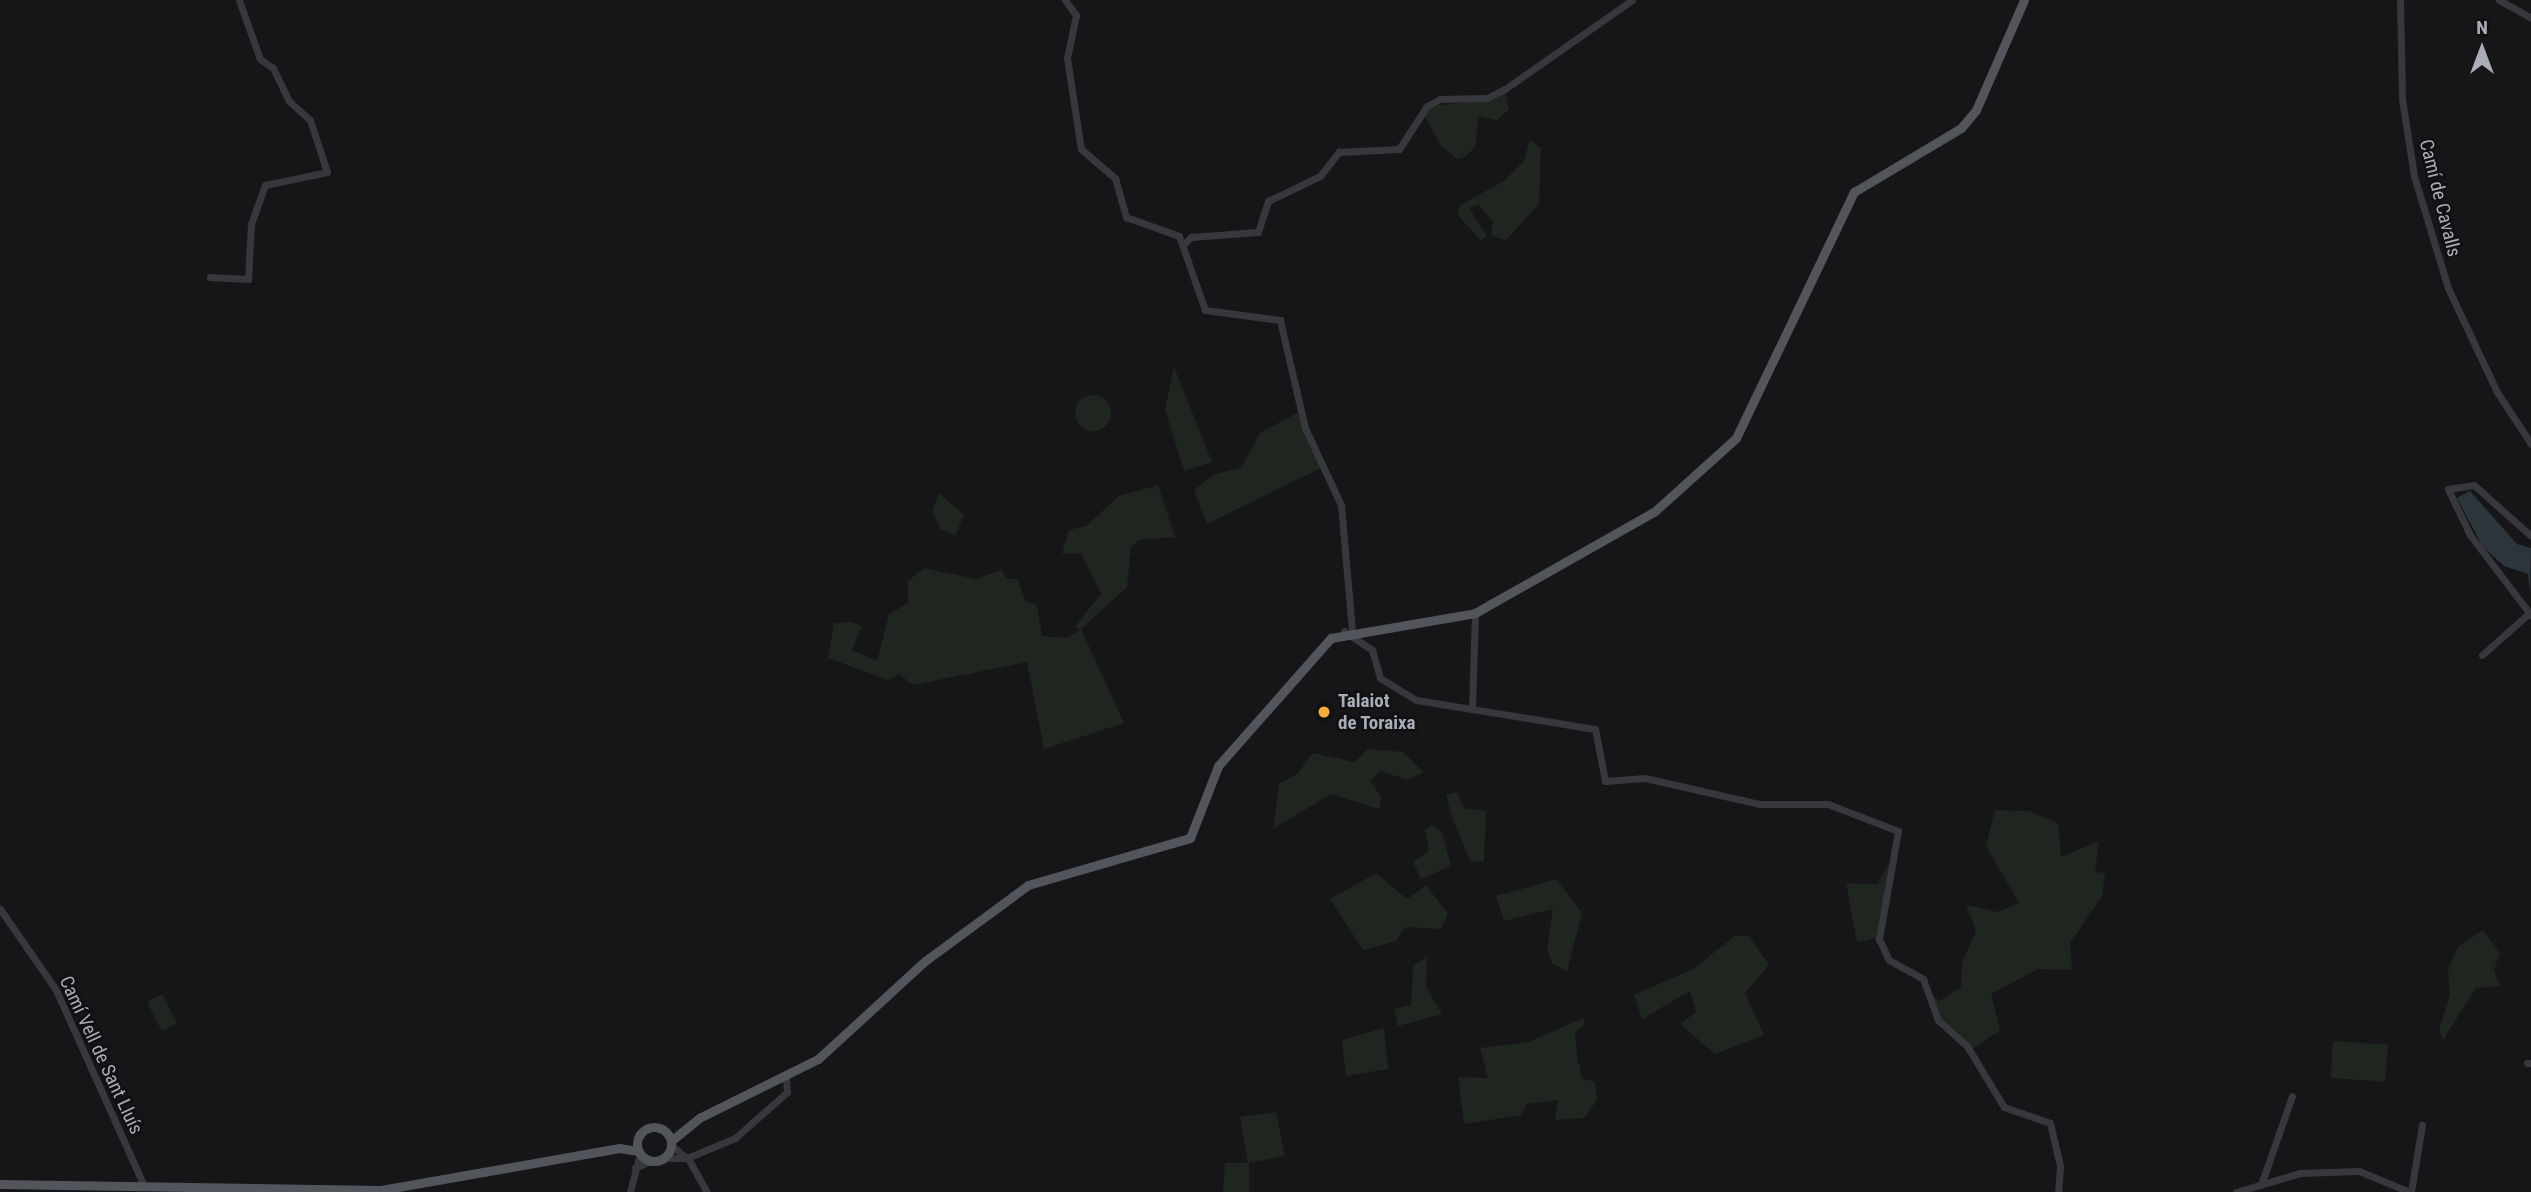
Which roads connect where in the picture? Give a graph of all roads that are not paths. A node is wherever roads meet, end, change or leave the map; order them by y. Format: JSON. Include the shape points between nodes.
{"nodes":[{"id":1,"x":239,"y":0,"type":"edge"},
{"id":2,"x":1065,"y":0,"type":"edge"},
{"id":3,"x":1632,"y":0,"type":"edge"},
{"id":4,"x":2024,"y":0,"type":"edge"},
{"id":5,"x":2400,"y":0,"type":"edge"},
{"id":6,"x":2498,"y":0,"type":"edge"},
{"id":7,"x":2531,"y":18,"type":"edge"},
{"id":8,"x":1184,"y":244,"type":"junction"},
{"id":9,"x":210,"y":276,"type":"dead end"},
{"id":10,"x":2531,"y":444,"type":"edge"},
{"id":11,"x":2531,"y":536,"type":"edge"},
{"id":12,"x":1475,"y":613,"type":"junction"},
{"id":13,"x":2529,"y":615,"type":"edge"},
{"id":14,"x":1348,"y":631,"type":"junction"},
{"id":15,"x":2483,"y":655,"type":"dead end"},
{"id":16,"x":1472,"y":709,"type":"junction"},
{"id":17,"x":0,"y":909,"type":"edge"},
{"id":18,"x":786,"y":1079,"type":"junction"},
{"id":19,"x":2292,"y":1096,"type":"dead end"},
{"id":20,"x":2422,"y":1125,"type":"dead end"},
{"id":21,"x":683,"y":1127,"type":"junction"},
{"id":22,"x":664,"y":1130,"type":"junction"},
{"id":23,"x":639,"y":1135,"type":"junction"},
{"id":24,"x":671,"y":1143,"type":"junction"},
{"id":25,"x":619,"y":1148,"type":"junction"},
{"id":26,"x":639,"y":1152,"type":"junction"},
{"id":27,"x":664,"y":1158,"type":"junction"},
{"id":28,"x":687,"y":1158,"type":"junction"},
{"id":29,"x":652,"y":1160,"type":"junction"},
{"id":30,"x":633,"y":1169,"type":"junction"},
{"id":31,"x":2262,"y":1182,"type":"junction"},
{"id":32,"x":0,"y":1184,"type":"edge"},
{"id":33,"x":143,"y":1184,"type":"junction"},
{"id":34,"x":2251,"y":1189,"type":"edge"},
{"id":35,"x":630,"y":1192,"type":"edge"},
{"id":36,"x":707,"y":1192,"type":"edge"},
{"id":37,"x":2058,"y":1192,"type":"edge"},
{"id":38,"x":2236,"y":1192,"type":"edge"},
{"id":39,"x":2410,"y":1192,"type":"edge"}],
"edges":[{"from":1,"to":9,"type":"street","via":[[260,60],[274,68],[289,101],[310,120],[327,172],[265,186],[251,224],[248,279]]},
{"from":2,"to":8,"type":"street","via":[[1076,15],[1067,58],[1081,149],[1115,178],[1126,217],[1179,236]]},
{"from":3,"to":8,"type":"street","via":[[1505,89],[1487,98],[1440,99],[1427,106],[1399,149],[1339,152],[1320,176],[1268,201],[1258,232],[1191,237]]},
{"from":4,"to":12,"type":"main road","via":[[1976,110],[1961,128],[1854,192],[1736,438],[1629,529]]},
{"from":5,"to":10,"type":"street","name":"Camí de Cavalls","via":[[2402,99],[2414,176],[2448,288],[2497,392]]},
{"from":6,"to":7,"type":"street"},
{"from":8,"to":14,"type":"street","via":[[1205,310],[1280,320],[1305,428],[1341,505]]},
{"from":11,"to":13,"type":"street","via":[[2474,485],[2448,489],[2470,535]]},
{"from":12,"to":14,"type":"main road"},
{"from":12,"to":16,"type":"street"},
{"from":13,"to":15,"type":"street"},
{"from":14,"to":16,"type":"street","via":[[1367,643],[1377,670],[1393,689],[1416,700]]},
{"from":14,"to":18,"type":"main road","via":[[1321,646],[1218,766],[1190,838],[1028,885],[925,961],[851,1032]]},
{"from":16,"to":37,"type":"street","via":[[1595,729],[1605,781],[1645,778],[1759,804],[1828,804],[1898,831],[1879,939],[1889,960],[1923,979],[1938,1020],[1967,1046],[2004,1107],[2050,1124],[2060,1166]]},
{"from":17,"to":33,"type":"street","name":"Camí Vell de Sant Lluís","via":[[56,989]]},
{"from":18,"to":21,"type":"main road"},
{"from":18,"to":28,"type":"street","via":[[787,1092],[743,1132]]},
{"from":19,"to":31,"type":"street"},
{"from":20,"to":39,"type":"street"},
{"from":21,"to":22,"type":"main road"},
{"from":21,"to":24,"type":"main road"},
{"from":22,"to":23,"type":"main road","via":[[650,1127]]},
{"from":22,"to":24,"type":"main road"},
{"from":23,"to":25,"type":"main road"},
{"from":23,"to":26,"type":"main road"},
{"from":24,"to":27,"type":"main road"},
{"from":24,"to":28,"type":"street"},
{"from":25,"to":26,"type":"main road"},
{"from":25,"to":33,"type":"main road","via":[[433,1184],[360,1190]]},
{"from":26,"to":29,"type":"main road"},
{"from":26,"to":30,"type":"street"},
{"from":27,"to":28,"type":"street"},
{"from":27,"to":29,"type":"main road"},
{"from":28,"to":36,"type":"street"},
{"from":29,"to":30,"type":"street"},
{"from":30,"to":35,"type":"street"},
{"from":31,"to":34,"type":"street"},
{"from":31,"to":39,"type":"street","via":[[2359,1171]]},
{"from":32,"to":33,"type":"main road"},
{"from":34,"to":38,"type":"street"}]}
